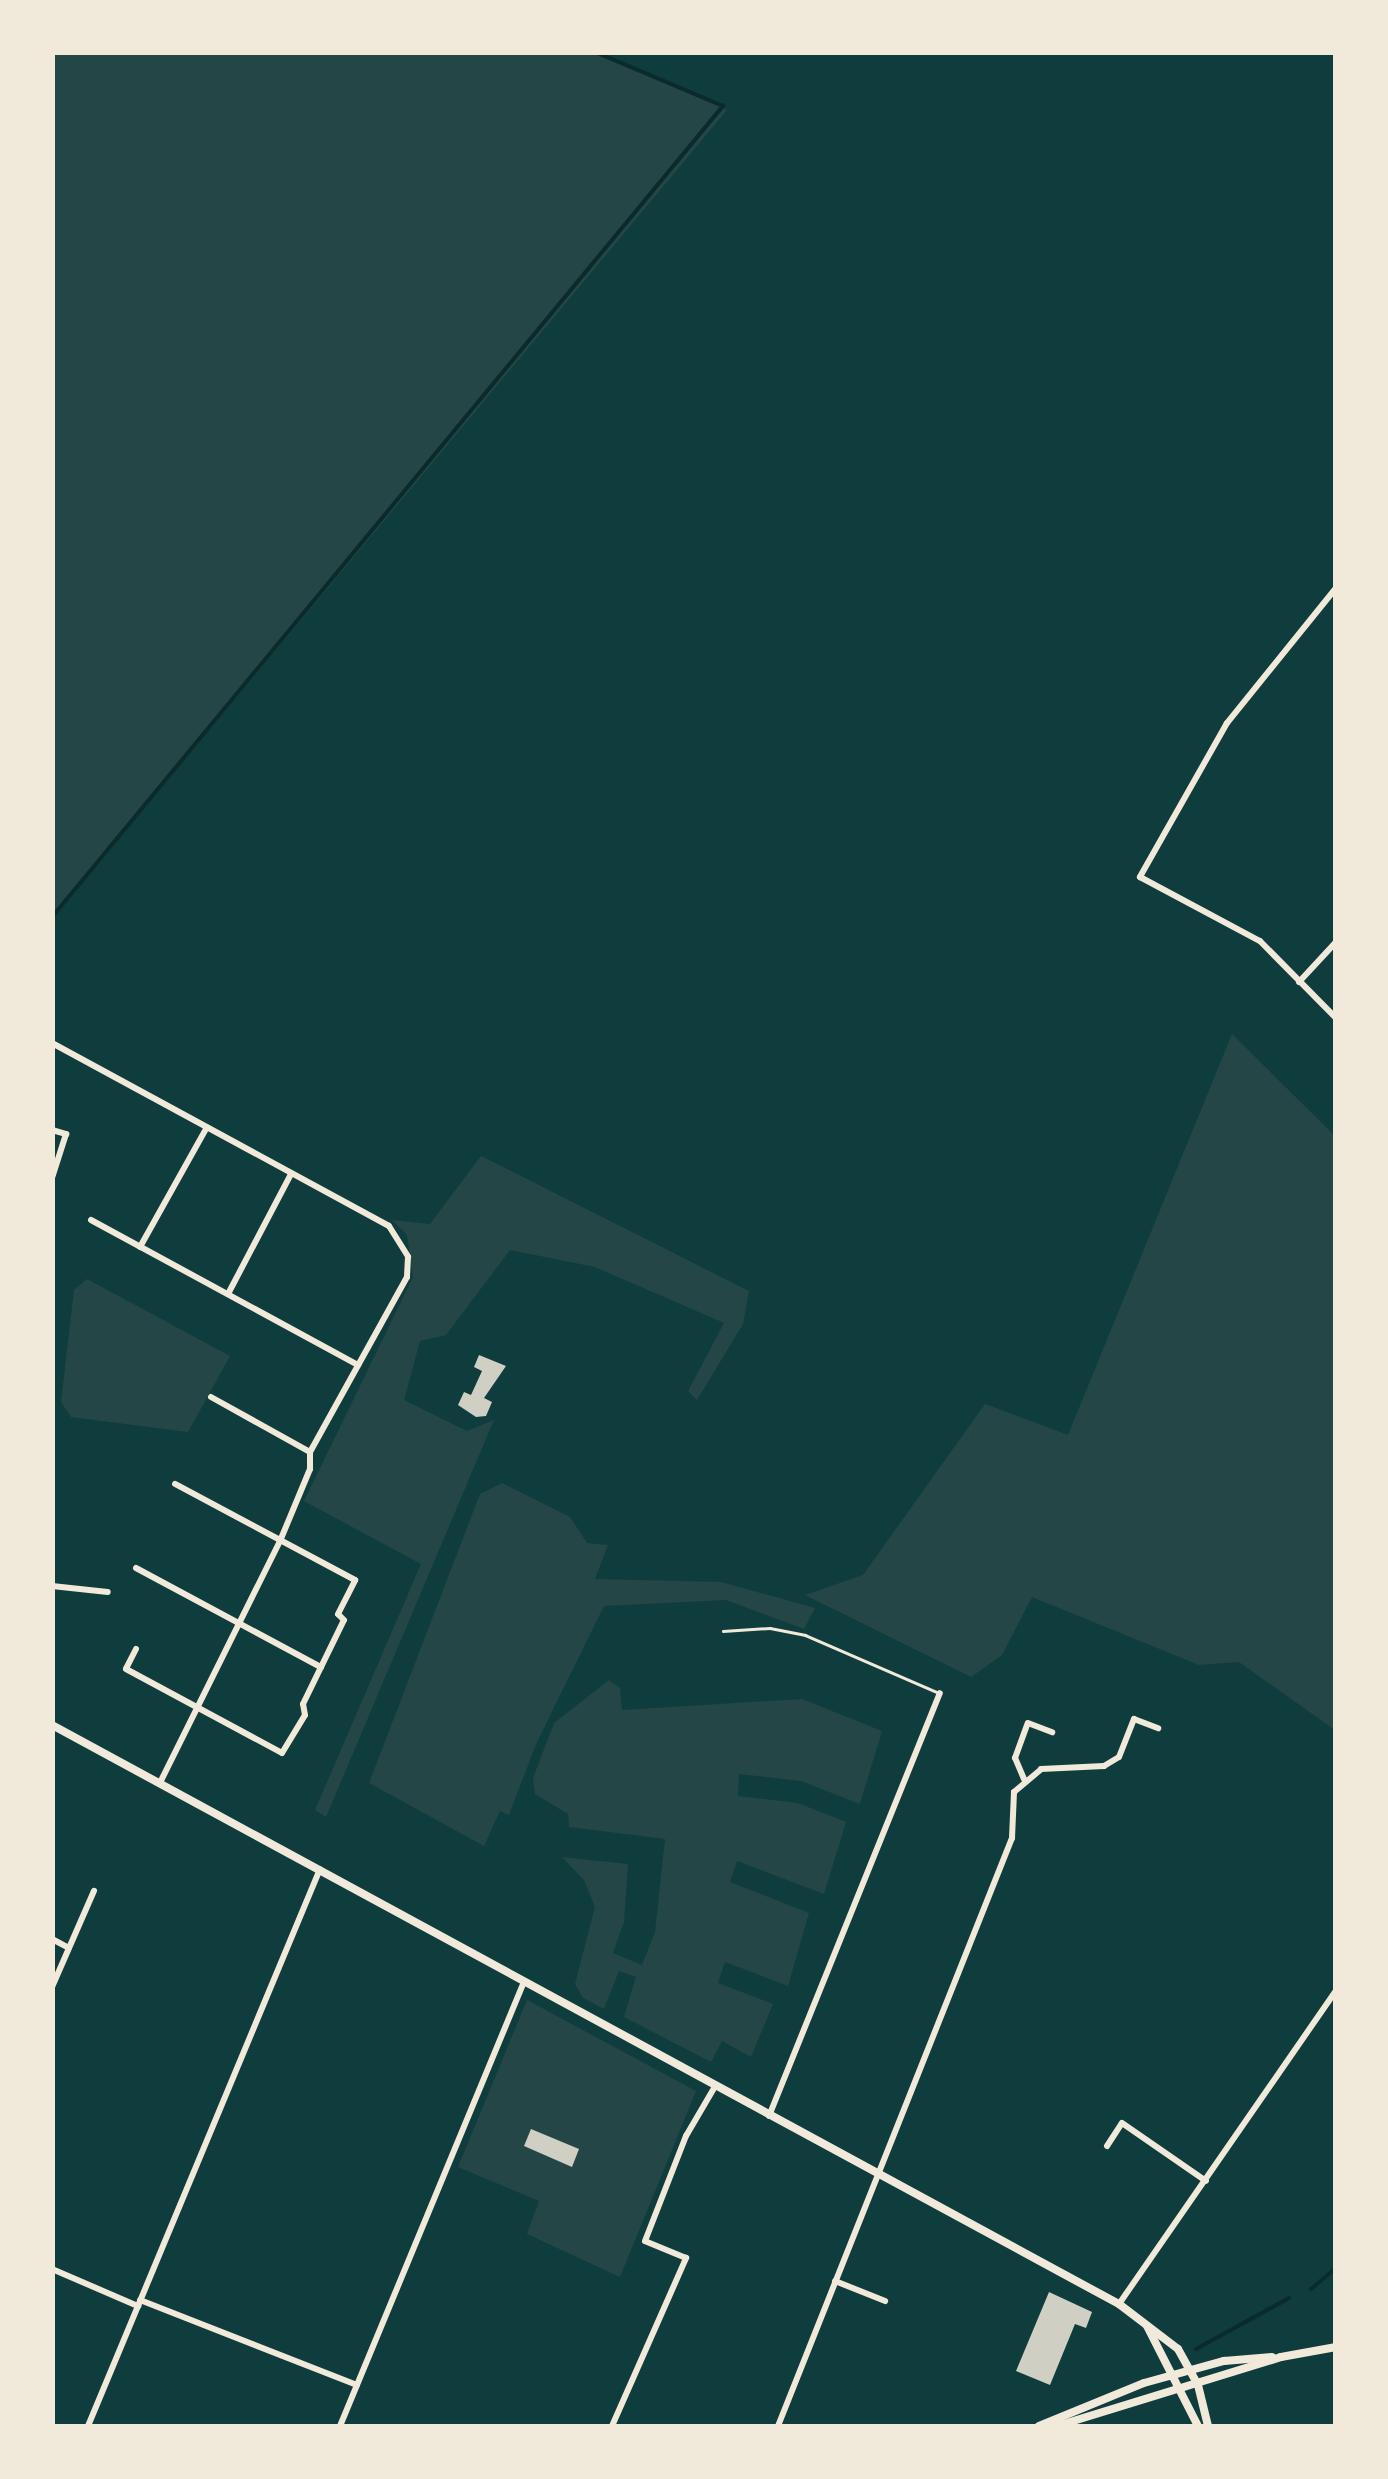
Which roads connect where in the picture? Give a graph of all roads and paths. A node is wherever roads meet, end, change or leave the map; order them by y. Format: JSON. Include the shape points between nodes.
{"nodes":[{"id":1,"x":1336,"y":588,"type":"edge"},
{"id":2,"x":1336,"y":942,"type":"edge"},
{"id":3,"x":1299,"y":982,"type":"junction"},
{"id":4,"x":1336,"y":1018,"type":"edge"},
{"id":5,"x":52,"y":1042,"type":"edge"},
{"id":6,"x":206,"y":1126,"type":"junction"},
{"id":7,"x":52,"y":1130,"type":"edge"},
{"id":8,"x":291,"y":1174,"type":"junction"},
{"id":9,"x":52,"y":1178,"type":"edge"},
{"id":10,"x":91,"y":1220,"type":"dead end"},
{"id":11,"x":140,"y":1246,"type":"junction"},
{"id":12,"x":228,"y":1294,"type":"junction"},
{"id":13,"x":358,"y":1365,"type":"junction"},
{"id":14,"x":211,"y":1398,"type":"dead end"},
{"id":15,"x":310,"y":1452,"type":"junction"},
{"id":16,"x":175,"y":1484,"type":"dead end"},
{"id":17,"x":280,"y":1541,"type":"junction"},
{"id":18,"x":136,"y":1568,"type":"dead end"},
{"id":19,"x":52,"y":1586,"type":"edge"},
{"id":20,"x":108,"y":1592,"type":"dead end"},
{"id":21,"x":241,"y":1625,"type":"junction"},
{"id":22,"x":723,"y":1631,"type":"dead end"},
{"id":23,"x":136,"y":1649,"type":"dead end"},
{"id":24,"x":321,"y":1667,"type":"junction"},
{"id":25,"x":940,"y":1694,"type":"joint"},
{"id":26,"x":200,"y":1710,"type":"junction"},
{"id":27,"x":52,"y":1724,"type":"edge"},
{"id":28,"x":1158,"y":1728,"type":"dead end"},
{"id":29,"x":1052,"y":1732,"type":"dead end"},
{"id":30,"x":1024,"y":1778,"type":"junction"},
{"id":31,"x":160,"y":1783,"type":"junction"},
{"id":32,"x":320,"y":1868,"type":"junction"},
{"id":33,"x":94,"y":1891,"type":"dead end"},
{"id":34,"x":52,"y":1939,"type":"edge"},
{"id":35,"x":68,"y":1948,"type":"junction"},
{"id":36,"x":523,"y":1984,"type":"junction"},
{"id":37,"x":52,"y":1987,"type":"edge"},
{"id":38,"x":1336,"y":1992,"type":"edge"},
{"id":39,"x":714,"y":2088,"type":"junction"},
{"id":40,"x":768,"y":2116,"type":"junction"},
{"id":41,"x":1107,"y":2146,"type":"dead end"},
{"id":42,"x":876,"y":2174,"type":"junction"},
{"id":43,"x":1206,"y":2180,"type":"junction"},
{"id":44,"x":52,"y":2269,"type":"edge"},
{"id":45,"x":835,"y":2281,"type":"junction"},
{"id":46,"x":885,"y":2301,"type":"dead end"},
{"id":47,"x":139,"y":2303,"type":"junction"},
{"id":48,"x":1118,"y":2304,"type":"junction"},
{"id":49,"x":1145,"y":2322,"type":"junction"},
{"id":50,"x":1336,"y":2347,"type":"edge"},
{"id":51,"x":1281,"y":2357,"type":"junction"},
{"id":52,"x":1191,"y":2370,"type":"junction"},
{"id":53,"x":1176,"y":2374,"type":"junction"},
{"id":54,"x":358,"y":2385,"type":"junction"},
{"id":55,"x":1198,"y":2385,"type":"junction"},
{"id":56,"x":1184,"y":2389,"type":"junction"},
{"id":57,"x":88,"y":2426,"type":"edge"},
{"id":58,"x":340,"y":2426,"type":"edge"},
{"id":59,"x":612,"y":2426,"type":"edge"},
{"id":60,"x":778,"y":2426,"type":"edge"},
{"id":61,"x":1039,"y":2426,"type":"edge"},
{"id":62,"x":1057,"y":2426,"type":"edge"},
{"id":63,"x":1198,"y":2426,"type":"edge"},
{"id":64,"x":1208,"y":2426,"type":"edge"}],
"edges":[{"from":1,"to":3,"type":"street","via":[[1275,657],[1196,773],[1140,876],[1226,918]]},
{"from":2,"to":3,"type":"street"},
{"from":3,"to":4,"type":"street"},
{"from":5,"to":6,"type":"street"},
{"from":6,"to":8,"type":"street"},
{"from":6,"to":11,"type":"street"},
{"from":7,"to":9,"type":"street","via":[[66,1134]]},
{"from":8,"to":12,"type":"street"},
{"from":8,"to":13,"type":"street","via":[[389,1226],[408,1256],[406,1277]]},
{"from":10,"to":11,"type":"street"},
{"from":11,"to":12,"type":"street"},
{"from":12,"to":13,"type":"street"},
{"from":13,"to":15,"type":"street"},
{"from":14,"to":15,"type":"street"},
{"from":15,"to":17,"type":"street","via":[[310,1469]]},
{"from":16,"to":17,"type":"street"},
{"from":17,"to":21,"type":"street"},
{"from":17,"to":24,"type":"street","via":[[355,1580]]},
{"from":18,"to":21,"type":"street"},
{"from":19,"to":20,"type":"street"},
{"from":21,"to":24,"type":"street"},
{"from":21,"to":26,"type":"street"},
{"from":22,"to":25,"type":"lane","via":[[770,1628],[805,1635]]},
{"from":23,"to":26,"type":"street","via":[[126,1669]]},
{"from":24,"to":26,"type":"street","via":[[302,1704],[305,1716],[282,1754]]},
{"from":25,"to":40,"type":"street"},
{"from":26,"to":31,"type":"street"},
{"from":27,"to":31,"type":"street"},
{"from":28,"to":30,"type":"street","via":[[1134,1719],[1119,1756],[1104,1766],[1040,1769]]},
{"from":29,"to":30,"type":"street","via":[[1028,1723],[1015,1758]]},
{"from":30,"to":42,"type":"street","via":[[1014,1792],[1012,1838]]},
{"from":31,"to":32,"type":"street"},
{"from":32,"to":36,"type":"street"},
{"from":32,"to":47,"type":"street"},
{"from":33,"to":35,"type":"street"},
{"from":34,"to":35,"type":"street"},
{"from":35,"to":37,"type":"street"},
{"from":36,"to":39,"type":"street"},
{"from":36,"to":54,"type":"street"},
{"from":38,"to":43,"type":"street"},
{"from":39,"to":40,"type":"street"},
{"from":39,"to":59,"type":"street","via":[[645,2242],[686,2258]]},
{"from":40,"to":42,"type":"street"},
{"from":41,"to":43,"type":"street","via":[[1122,2123]]},
{"from":42,"to":45,"type":"street"},
{"from":42,"to":48,"type":"street"},
{"from":43,"to":48,"type":"street"},
{"from":44,"to":47,"type":"street"},
{"from":45,"to":46,"type":"street"},
{"from":45,"to":60,"type":"street"},
{"from":47,"to":54,"type":"street"},
{"from":47,"to":57,"type":"street"},
{"from":48,"to":49,"type":"street"},
{"from":49,"to":52,"type":"street","via":[[1178,2349]]},
{"from":49,"to":53,"type":"street"},
{"from":50,"to":51,"type":"street"},
{"from":51,"to":52,"type":"street"},
{"from":51,"to":55,"type":"street"},
{"from":52,"to":53,"type":"street"},
{"from":52,"to":55,"type":"street"},
{"from":53,"to":56,"type":"street"},
{"from":53,"to":61,"type":"street"},
{"from":54,"to":58,"type":"street"},
{"from":55,"to":56,"type":"street"},
{"from":55,"to":64,"type":"street"},
{"from":56,"to":62,"type":"street"},
{"from":56,"to":63,"type":"street"}]}
